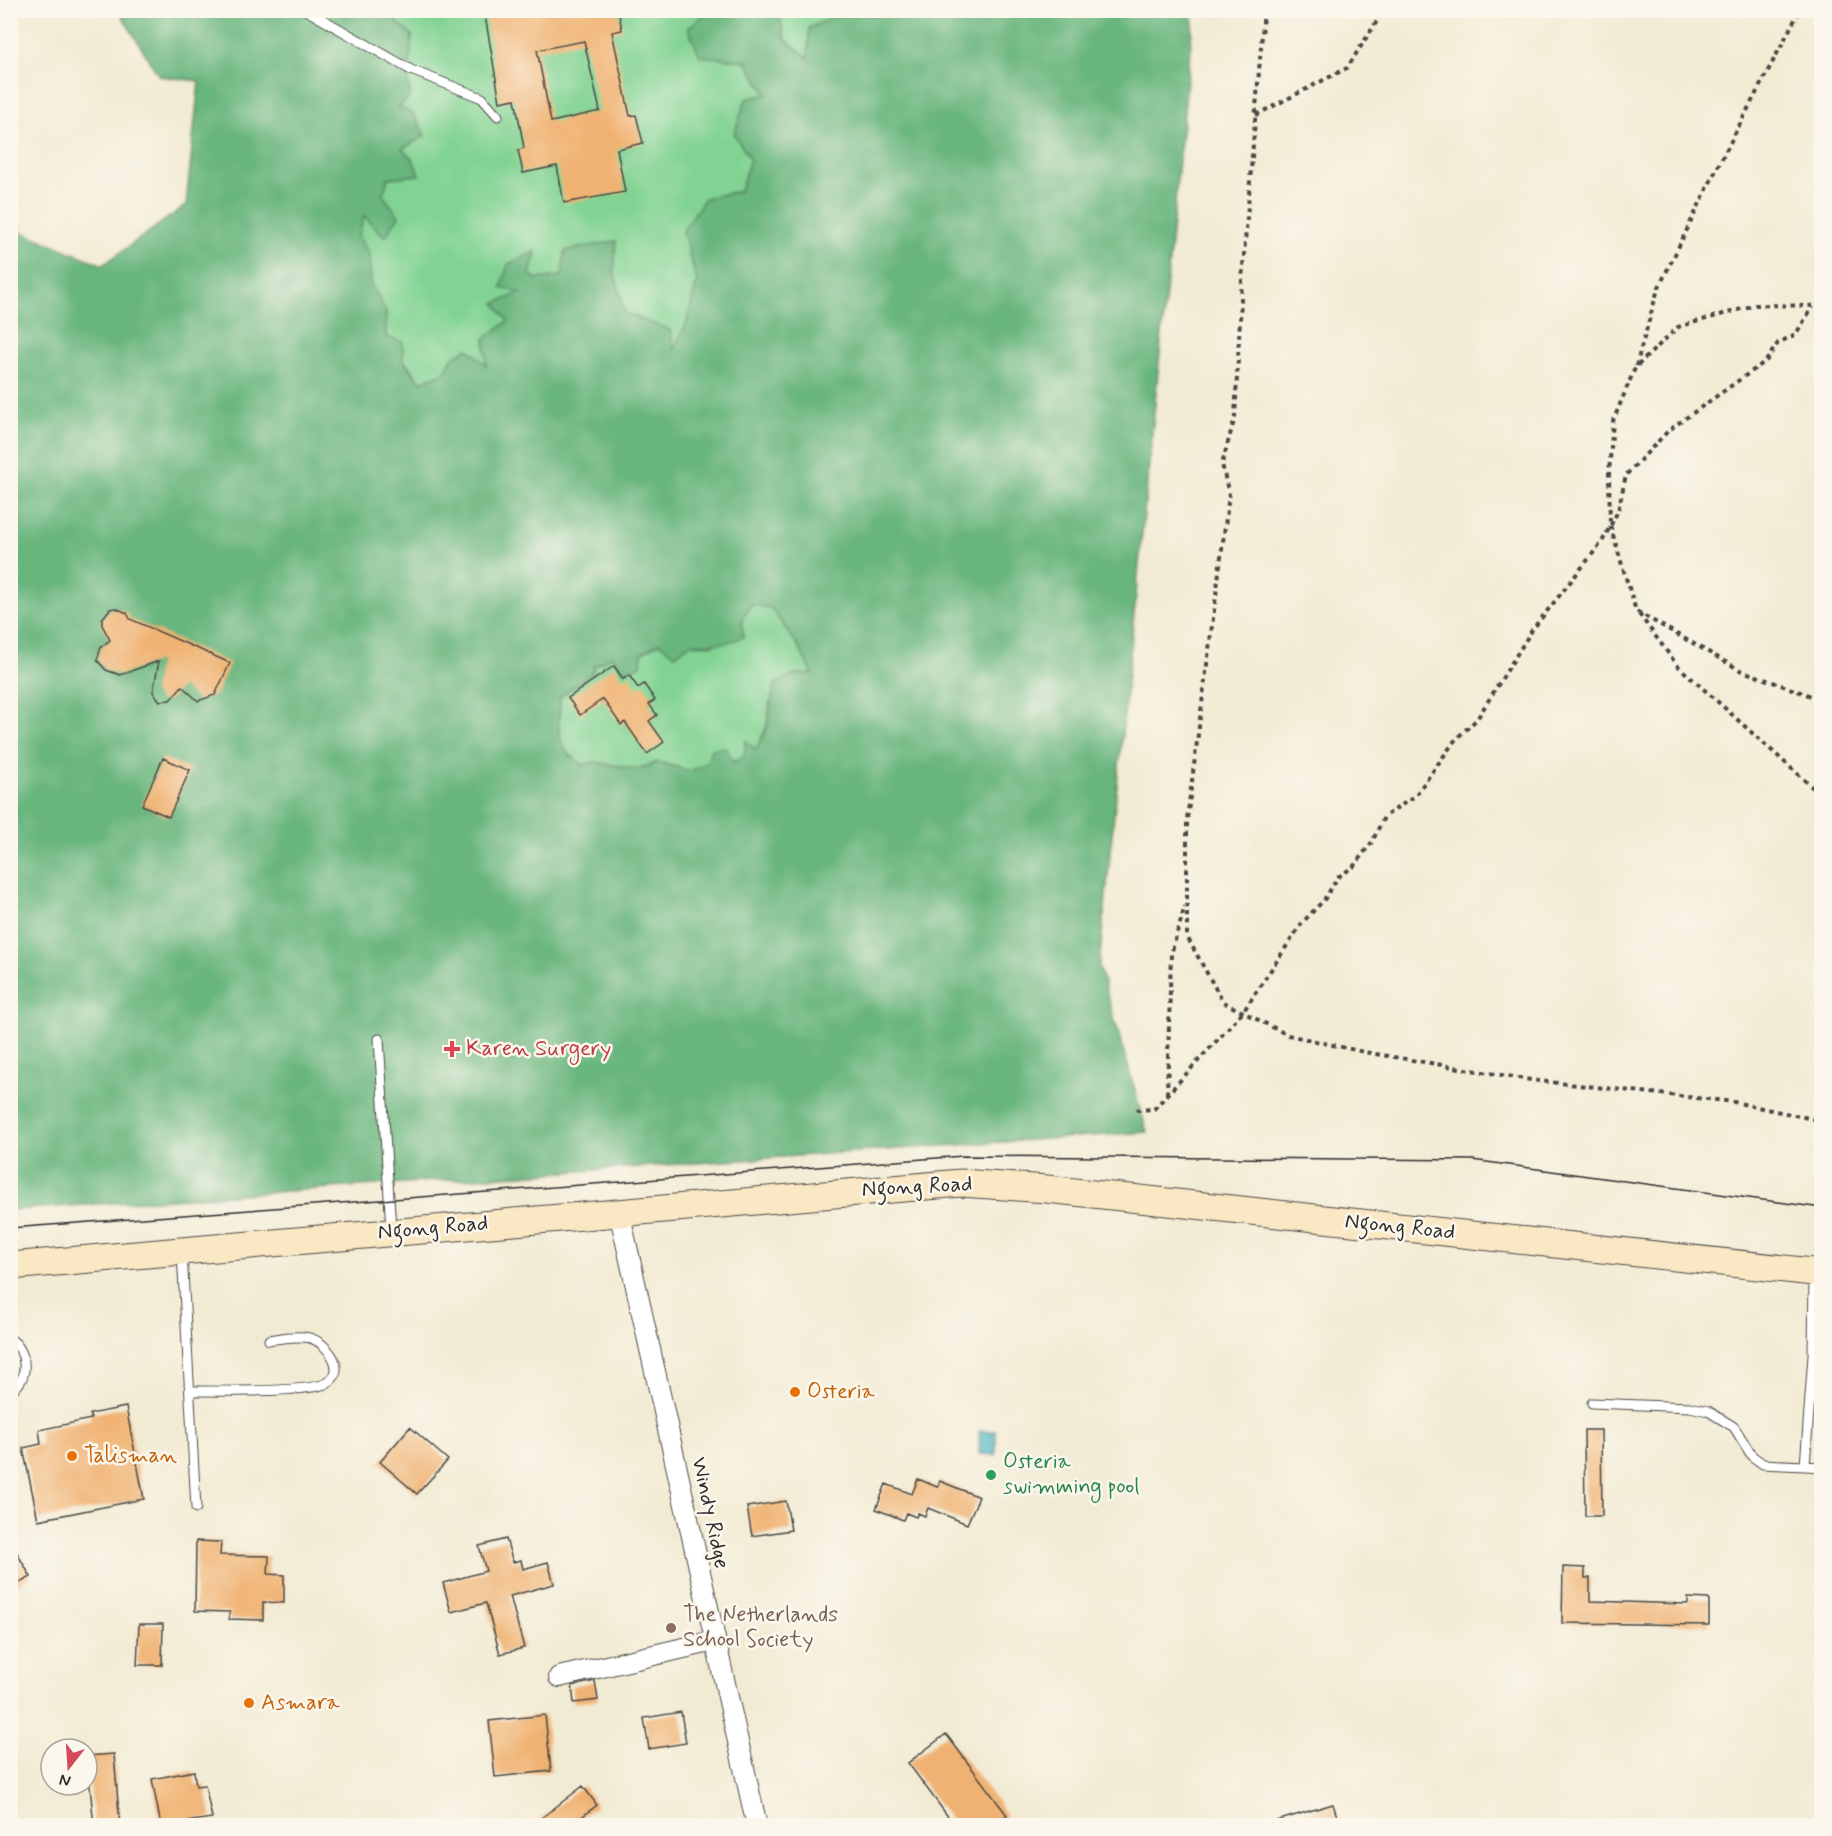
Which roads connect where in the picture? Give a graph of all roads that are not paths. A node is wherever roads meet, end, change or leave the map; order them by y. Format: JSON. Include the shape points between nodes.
{"nodes":[{"id":1,"x":306,"y":10,"type":"edge"},
{"id":2,"x":498,"y":116,"type":"dead end"},
{"id":3,"x":379,"y":1039,"type":"dead end"},
{"id":4,"x":619,"y":1211,"type":"junction"},
{"id":5,"x":391,"y":1232,"type":"junction"},
{"id":6,"x":182,"y":1251,"type":"junction"},
{"id":7,"x":10,"y":1266,"type":"edge"},
{"id":8,"x":1817,"y":1272,"type":"edge"},
{"id":9,"x":10,"y":1339,"type":"edge"},
{"id":10,"x":269,"y":1340,"type":"dead end"},
{"id":11,"x":10,"y":1391,"type":"edge"},
{"id":12,"x":190,"y":1391,"type":"junction"},
{"id":13,"x":1592,"y":1403,"type":"dead end"},
{"id":14,"x":1805,"y":1466,"type":"junction"},
{"id":15,"x":1821,"y":1467,"type":"edge"},
{"id":16,"x":196,"y":1508,"type":"dead end"},
{"id":17,"x":714,"y":1641,"type":"junction"},
{"id":18,"x":559,"y":1677,"type":"dead end"},
{"id":19,"x":757,"y":1826,"type":"edge"}],
"edges":[{"from":1,"to":2,"type":"lane","via":[[411,70],[482,98]]},
{"from":3,"to":5,"type":"lane"},
{"from":4,"to":5,"type":"main road","name":"Ngong Road"},
{"from":4,"to":8,"type":"main road","name":"Ngong Road","via":[[940,1184],[1004,1184]]},
{"from":4,"to":17,"type":"street","name":"Windy Ridge"},
{"from":5,"to":6,"type":"main road","name":"Ngong Road"},
{"from":6,"to":7,"type":"main road","name":"Ngong Road"},
{"from":6,"to":12,"type":"lane"},
{"from":8,"to":14,"type":"lane"},
{"from":9,"to":11,"type":"lane","via":[[21,1352],[25,1365],[20,1383]]},
{"from":10,"to":12,"type":"lane","via":[[311,1338],[332,1353],[334,1376],[327,1383],[277,1389]]},
{"from":12,"to":16,"type":"lane"},
{"from":13,"to":14,"type":"lane","via":[[1708,1411],[1734,1426],[1752,1456],[1763,1464]]},
{"from":14,"to":15,"type":"lane"},
{"from":17,"to":18,"type":"street"},
{"from":17,"to":19,"type":"street","name":"Windy Ridge"}]}
